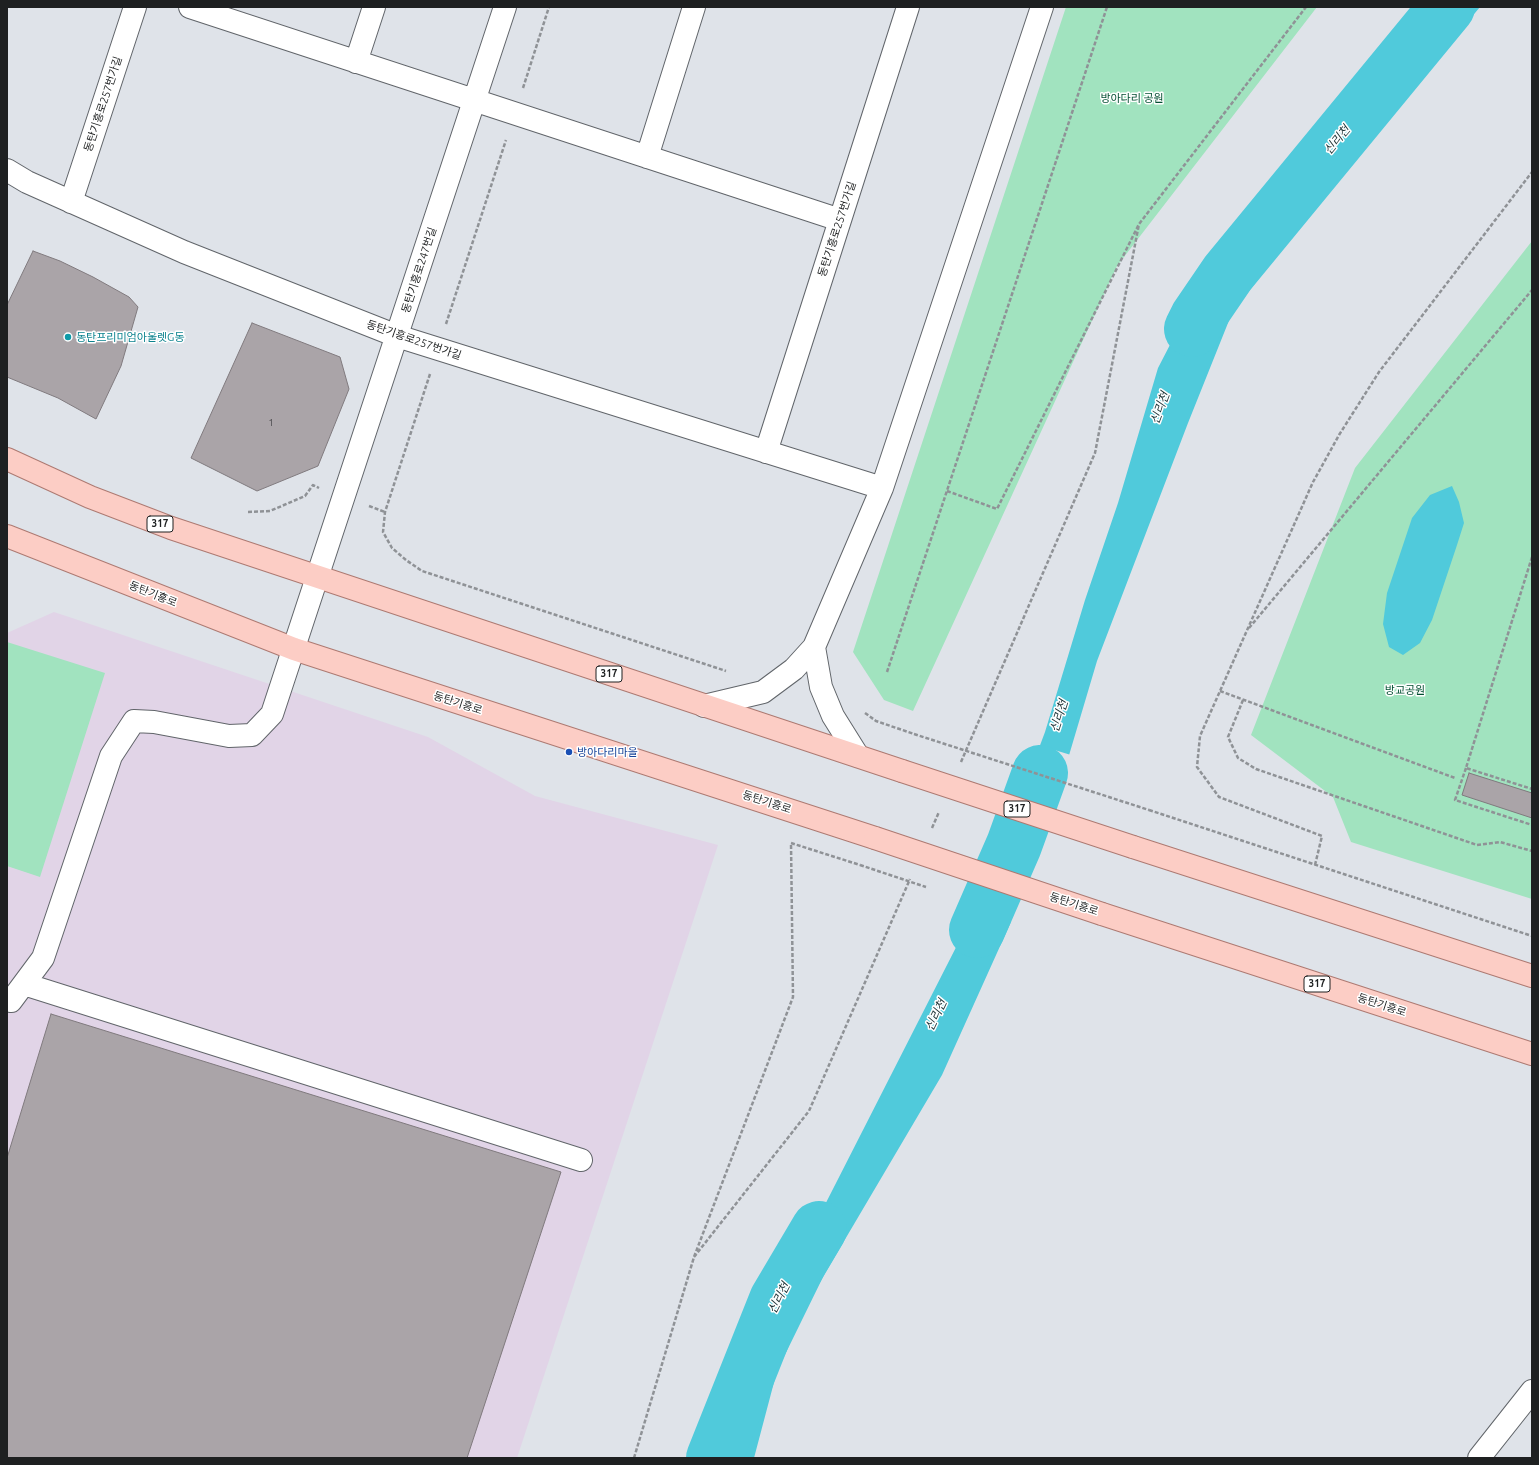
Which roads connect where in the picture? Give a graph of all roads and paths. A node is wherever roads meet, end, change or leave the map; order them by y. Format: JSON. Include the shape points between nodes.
{"nodes":[{"id":1,"x":134,"y":7,"type":"edge"},
{"id":2,"x":190,"y":7,"type":"edge"},
{"id":3,"x":374,"y":7,"type":"edge"},
{"id":4,"x":505,"y":7,"type":"edge"},
{"id":5,"x":549,"y":7,"type":"edge"},
{"id":6,"x":694,"y":7,"type":"edge"},
{"id":7,"x":908,"y":7,"type":"edge"},
{"id":8,"x":1042,"y":7,"type":"edge"},
{"id":9,"x":1107,"y":7,"type":"edge"},
{"id":10,"x":1306,"y":7,"type":"edge"},
{"id":11,"x":356,"y":62,"type":"junction"},
{"id":12,"x":474,"y":100,"type":"junction"},
{"id":13,"x":514,"y":114,"type":"junction"},
{"id":14,"x":647,"y":157,"type":"junction"},
{"id":15,"x":7,"y":170,"type":"edge"},
{"id":16,"x":1532,"y":172,"type":"edge"},
{"id":17,"x":71,"y":202,"type":"junction"},
{"id":18,"x":840,"y":220,"type":"junction"},
{"id":19,"x":1532,"y":290,"type":"edge"},
{"id":20,"x":397,"y":336,"type":"junction"},
{"id":21,"x":438,"y":349,"type":"junction"},
{"id":22,"x":766,"y":452,"type":"junction"},
{"id":23,"x":7,"y":459,"type":"edge"},
{"id":24,"x":313,"y":485,"type":"dead end"},
{"id":25,"x":882,"y":488,"type":"junction"},
{"id":26,"x":947,"y":491,"type":"junction"},
{"id":27,"x":248,"y":512,"type":"dead end"},
{"id":28,"x":7,"y":536,"type":"edge"},
{"id":29,"x":1532,"y":557,"type":"edge"},
{"id":30,"x":317,"y":578,"type":"junction"},
{"id":31,"x":1246,"y":631,"type":"junction"},
{"id":32,"x":814,"y":647,"type":"junction"},
{"id":33,"x":294,"y":649,"type":"junction"},
{"id":34,"x":733,"y":670,"type":"dead end"},
{"id":35,"x":887,"y":672,"type":"dead end"},
{"id":36,"x":1220,"y":691,"type":"junction"},
{"id":37,"x":1243,"y":700,"type":"junction"},
{"id":38,"x":704,"y":706,"type":"junction"},
{"id":39,"x":861,"y":709,"type":"dead end"},
{"id":40,"x":858,"y":756,"type":"junction"},
{"id":41,"x":1466,"y":768,"type":"junction"},
{"id":42,"x":1456,"y":778,"type":"dead end"},
{"id":43,"x":1532,"y":789,"type":"edge"},
{"id":44,"x":1532,"y":825,"type":"edge"},
{"id":45,"x":1532,"y":851,"type":"edge"},
{"id":46,"x":860,"y":865,"type":"dead end"},
{"id":47,"x":1315,"y":865,"type":"junction"},
{"id":48,"x":1532,"y":936,"type":"edge"},
{"id":49,"x":1532,"y":976,"type":"edge"},
{"id":50,"x":24,"y":984,"type":"junction"},
{"id":51,"x":7,"y":1000,"type":"edge"},
{"id":52,"x":1532,"y":1054,"type":"edge"},
{"id":53,"x":581,"y":1160,"type":"dead end"},
{"id":54,"x":1532,"y":1391,"type":"edge"},
{"id":55,"x":634,"y":1458,"type":"edge"},
{"id":56,"x":1480,"y":1458,"type":"edge"}],
"edges":[{"from":1,"to":17,"type":"street","name":"동탄기흥로257번가길"},
{"from":2,"to":11,"type":"street"},
{"from":3,"to":11,"type":"street"},
{"from":4,"to":12,"type":"street","name":"동탄기흥로247번길"},
{"from":5,"to":13,"type":"path"},
{"from":6,"to":14,"type":"street"},
{"from":7,"to":18,"type":"street","name":"동탄기흥로257번가길"},
{"from":8,"to":25,"type":"street"},
{"from":9,"to":26,"type":"path"},
{"from":10,"to":26,"type":"path","via":[[1139,224],[997,508]]},
{"from":11,"to":12,"type":"street"},
{"from":12,"to":13,"type":"street"},
{"from":12,"to":20,"type":"street","name":"동탄기흥로247번길"},
{"from":13,"to":14,"type":"street"},
{"from":13,"to":21,"type":"path"},
{"from":14,"to":18,"type":"street"},
{"from":15,"to":17,"type":"street","name":"동탄기흥로257번가길"},
{"from":16,"to":31,"type":"path","via":[[1379,372],[1339,435],[1313,482]]},
{"from":17,"to":20,"type":"street","name":"동탄기흥로257번가길","via":[[184,252]]},
{"from":18,"to":22,"type":"street","name":"동탄기흥로257번가길"},
{"from":19,"to":31,"type":"path"},
{"from":20,"to":21,"type":"street","name":"동탄기흥로257번가길"},
{"from":20,"to":30,"type":"street","name":"동탄기흥로247번길"},
{"from":21,"to":22,"type":"street","name":"동탄기흥로257번가길"},
{"from":21,"to":34,"type":"path","via":[[385,512],[384,532],[392,548],[422,571],[726,671]]},
{"from":22,"to":25,"type":"street","name":"동탄기흥로257번가길"},
{"from":23,"to":30,"type":"main road","number":"317","via":[[171,528]]},
{"from":24,"to":27,"type":"path","via":[[304,496],[288,504],[270,511]]},
{"from":25,"to":32,"type":"street"},
{"from":26,"to":35,"type":"path"},
{"from":28,"to":33,"type":"main road","name":"동탄기흥로","number":"317"},
{"from":29,"to":41,"type":"path"},
{"from":30,"to":33,"type":"street","name":"동탄기흥로247번길"},
{"from":30,"to":38,"type":"main road","number":"317"},
{"from":31,"to":36,"type":"path"},
{"from":32,"to":38,"type":"street","via":[[794,669],[763,692]]},
{"from":32,"to":40,"type":"street","via":[[824,695],[833,716]]},
{"from":33,"to":50,"type":"street","name":"동탄기흥로247번길","via":[[272,714],[252,735],[229,736],[154,722],[134,721],[111,756],[43,958]]},
{"from":33,"to":52,"type":"main road","name":"동탄기흥로","number":"317","bridge":true},
{"from":36,"to":37,"type":"path"},
{"from":36,"to":47,"type":"path","via":[[1200,736],[1197,767],[1219,797],[1322,836]]},
{"from":37,"to":42,"type":"path"},
{"from":37,"to":45,"type":"path","via":[[1228,737],[1238,758],[1256,769],[1477,845],[1500,842]]},
{"from":38,"to":40,"type":"main road","number":"317"},
{"from":39,"to":47,"type":"path","bridge":true,"via":[[876,721]]},
{"from":40,"to":49,"type":"main road","number":"317","bridge":true},
{"from":41,"to":43,"type":"path"},
{"from":41,"to":44,"type":"path","via":[[1455,800]]},
{"from":46,"to":55,"type":"path","via":[[790,842],[793,997],[694,1257]]},
{"from":47,"to":48,"type":"path"},
{"from":50,"to":51,"type":"street","via":[[11,1002]]},
{"from":50,"to":53,"type":"street"},
{"from":54,"to":56,"type":"street"}]}
